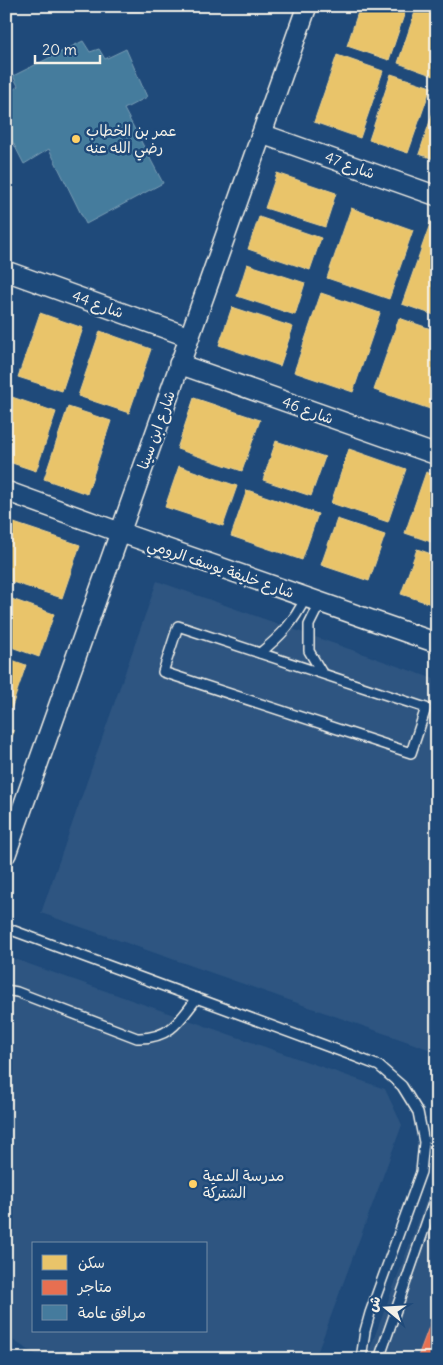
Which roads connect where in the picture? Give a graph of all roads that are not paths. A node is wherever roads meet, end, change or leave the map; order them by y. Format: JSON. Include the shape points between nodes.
{"nodes":[{"id":1,"x":129,"y":6,"type":"edge"},
{"id":2,"x":139,"y":6,"type":"edge"},
{"id":3,"x":307,"y":6,"type":"edge"},
{"id":4,"x":262,"y":134,"type":"junction"},
{"id":5,"x":437,"y":196,"type":"edge"},
{"id":6,"x":6,"y":271,"type":"edge"},
{"id":7,"x":189,"y":337,"type":"junction"},
{"id":8,"x":179,"y":364,"type":"junction"},
{"id":9,"x":437,"y":455,"type":"edge"},
{"id":10,"x":6,"y":491,"type":"edge"},
{"id":11,"x":119,"y":532,"type":"junction"},
{"id":12,"x":313,"y":600,"type":"junction"},
{"id":13,"x":437,"y":643,"type":"edge"},
{"id":14,"x":260,"y":653,"type":"junction"},
{"id":15,"x":322,"y":673,"type":"junction"},
{"id":16,"x":6,"y":854,"type":"edge"},
{"id":17,"x":6,"y":928,"type":"edge"},
{"id":18,"x":6,"y":990,"type":"edge"},
{"id":19,"x":197,"y":998,"type":"junction"},
{"id":20,"x":437,"y":1192,"type":"edge"},
{"id":21,"x":361,"y":1359,"type":"edge"},
{"id":22,"x":379,"y":1359,"type":"edge"}],
"edges":[{"from":1,"to":2,"type":"lane"},
{"from":3,"to":4,"type":"street","name":"شارع ابن سينا"},
{"from":4,"to":5,"type":"street","name":"شارع 47"},
{"from":4,"to":7,"type":"street","name":"شارع ابن سينا"},
{"from":6,"to":7,"type":"street","name":"شارع 44"},
{"from":7,"to":8,"type":"street","name":"شارع ابن سينا"},
{"from":8,"to":9,"type":"street","name":"شارع 46"},
{"from":8,"to":11,"type":"street","name":"شارع ابن سينا"},
{"from":10,"to":11,"type":"street","name":"شارع خليفة يوسف الرومي"},
{"from":11,"to":12,"type":"street","name":"شارع خليفة يوسف الرومي"},
{"from":11,"to":16,"type":"street","name":"شارع ابن سينا"},
{"from":12,"to":13,"type":"street","name":"شارع خليفة يوسف الرومي"},
{"from":12,"to":14,"type":"lane","via":[[279,638]]},
{"from":12,"to":15,"type":"lane","via":[[309,651]]},
{"from":14,"to":15,"type":"lane"},
{"from":14,"to":15,"type":"lane","via":[[178,626],[163,672],[411,754],[426,708]]},
{"from":17,"to":19,"type":"lane"},
{"from":18,"to":19,"type":"lane","via":[[137,1038],[150,1039],[168,1032]]},
{"from":19,"to":21,"type":"lane","via":[[379,1066],[402,1086],[418,1112],[424,1142],[421,1172],[370,1313]]},
{"from":20,"to":22,"type":"lane"}]}
